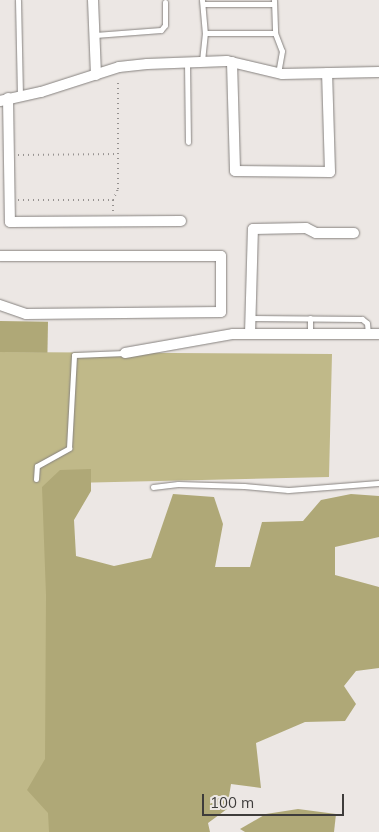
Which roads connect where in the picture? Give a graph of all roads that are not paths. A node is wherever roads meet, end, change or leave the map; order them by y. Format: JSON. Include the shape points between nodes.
{"nodes":[{"id":1,"x":18,"y":0,"type":"edge"},
{"id":2,"x":93,"y":0,"type":"edge"},
{"id":3,"x":165,"y":2,"type":"dead end"},
{"id":4,"x":202,"y":2,"type":"edge"},
{"id":5,"x":274,"y":2,"type":"edge"},
{"id":6,"x":275,"y":32,"type":"junction"},
{"id":7,"x":205,"y":33,"type":"junction"},
{"id":8,"x":95,"y":35,"type":"junction"},
{"id":9,"x":186,"y":61,"type":"junction"},
{"id":10,"x":202,"y":61,"type":"junction"},
{"id":11,"x":232,"y":62,"type":"junction"},
{"id":12,"x":278,"y":72,"type":"junction"},
{"id":13,"x":379,"y":72,"type":"edge"},
{"id":14,"x":327,"y":73,"type":"junction"},
{"id":15,"x":96,"y":75,"type":"junction"},
{"id":16,"x":20,"y":96,"type":"junction"},
{"id":17,"x":4,"y":99,"type":"edge"},
{"id":18,"x":188,"y":142,"type":"dead end"},
{"id":19,"x":180,"y":221,"type":"dead end"},
{"id":20,"x":354,"y":233,"type":"dead end"},
{"id":21,"x":0,"y":256,"type":"edge"},
{"id":22,"x":0,"y":305,"type":"edge"},
{"id":23,"x":251,"y":318,"type":"junction"},
{"id":24,"x":310,"y":318,"type":"junction"},
{"id":25,"x":250,"y":334,"type":"junction"},
{"id":26,"x":310,"y":334,"type":"junction"},
{"id":27,"x":368,"y":334,"type":"junction"},
{"id":28,"x":379,"y":334,"type":"edge"},
{"id":29,"x":126,"y":353,"type":"joint"},
{"id":30,"x":36,"y":479,"type":"dead end"},
{"id":31,"x":379,"y":483,"type":"edge"},
{"id":32,"x":153,"y":488,"type":"dead end"}],
"edges":[{"from":1,"to":16,"type":"lane"},
{"from":2,"to":8,"type":"street"},
{"from":3,"to":8,"type":"lane","via":[[165,25],[161,30]]},
{"from":4,"to":5,"type":"lane"},
{"from":4,"to":7,"type":"lane"},
{"from":5,"to":6,"type":"lane"},
{"from":6,"to":7,"type":"lane"},
{"from":6,"to":12,"type":"lane","via":[[282,51]]},
{"from":7,"to":10,"type":"lane"},
{"from":8,"to":15,"type":"street"},
{"from":9,"to":10,"type":"street"},
{"from":9,"to":15,"type":"street","via":[[120,68]]},
{"from":9,"to":18,"type":"lane"},
{"from":10,"to":11,"type":"street"},
{"from":11,"to":12,"type":"street"},
{"from":11,"to":14,"type":"street","via":[[236,171],[330,172]]},
{"from":12,"to":14,"type":"street"},
{"from":13,"to":14,"type":"street"},
{"from":15,"to":16,"type":"street"},
{"from":16,"to":17,"type":"street"},
{"from":17,"to":19,"type":"street","via":[[10,222]]},
{"from":20,"to":23,"type":"street","via":[[316,233],[306,228],[253,229]]},
{"from":21,"to":22,"type":"street","via":[[221,256],[221,312],[26,314]]},
{"from":23,"to":24,"type":"lane"},
{"from":23,"to":25,"type":"street"},
{"from":24,"to":26,"type":"lane"},
{"from":24,"to":27,"type":"lane","via":[[362,318],[367,323]]},
{"from":25,"to":26,"type":"street"},
{"from":25,"to":29,"type":"street","via":[[233,334]]},
{"from":26,"to":27,"type":"street"},
{"from":27,"to":28,"type":"street"},
{"from":29,"to":30,"type":"lane","via":[[74,355],[69,448],[37,466]]},
{"from":31,"to":32,"type":"lane","via":[[288,490],[178,484]]}]}
